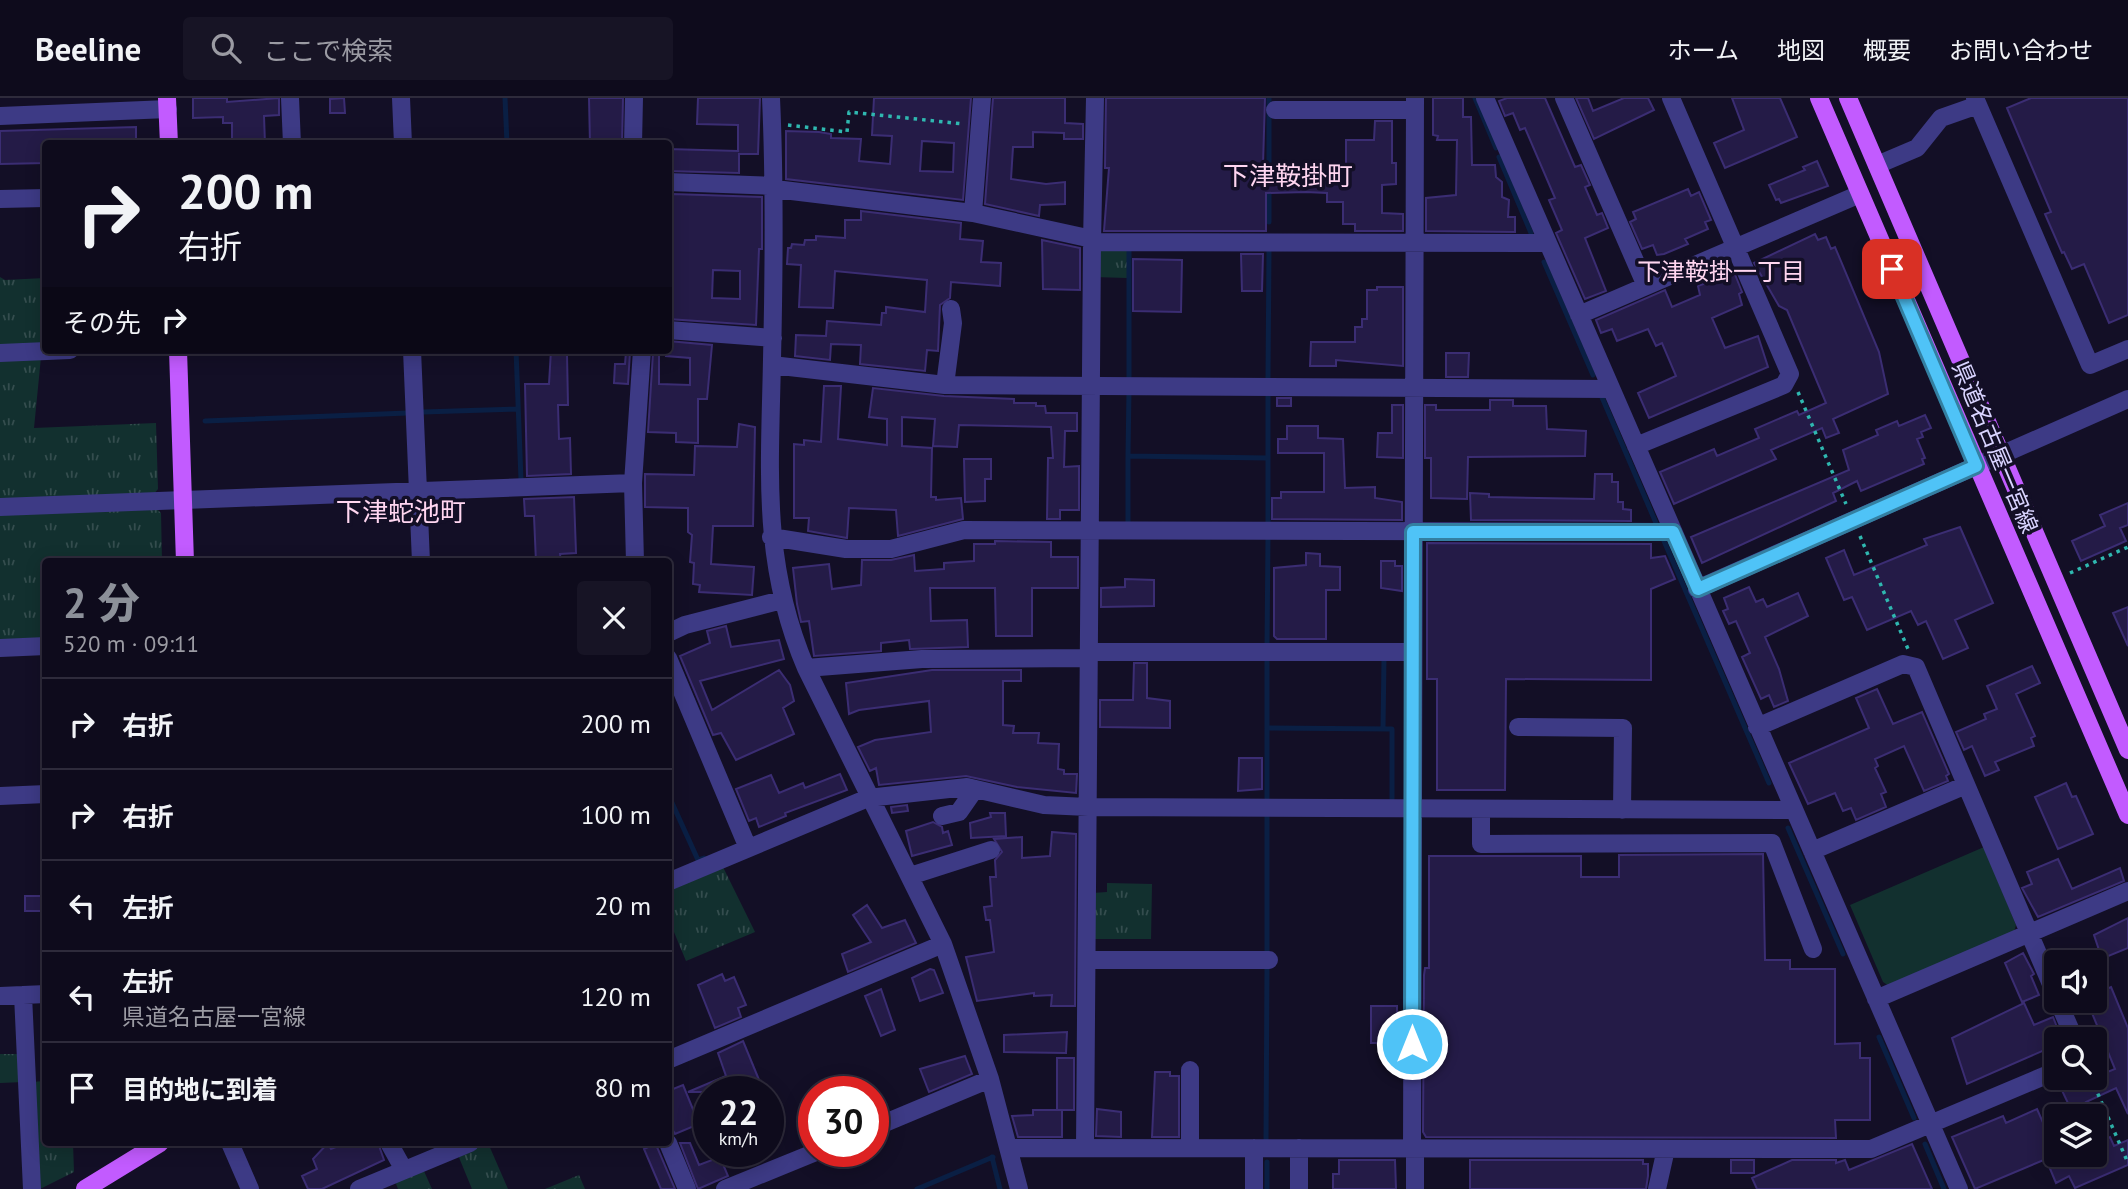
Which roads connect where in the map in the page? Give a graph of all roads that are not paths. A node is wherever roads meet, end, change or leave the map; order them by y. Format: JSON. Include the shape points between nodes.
{"nodes":[{"id":1,"x":290,"y":98,"type":"edge"},
{"id":2,"x":401,"y":98,"type":"edge"},
{"id":3,"x":634,"y":98,"type":"edge"},
{"id":4,"x":771,"y":98,"type":"edge"},
{"id":5,"x":982,"y":98,"type":"edge"},
{"id":6,"x":1095,"y":98,"type":"edge"},
{"id":7,"x":1485,"y":98,"type":"edge"},
{"id":8,"x":1564,"y":98,"type":"edge"},
{"id":9,"x":1671,"y":98,"type":"edge"},
{"id":10,"x":1819,"y":98,"type":"edge"},
{"id":11,"x":1848,"y":98,"type":"edge"},
{"id":12,"x":1976,"y":101,"type":"edge"},
{"id":13,"x":168,"y":104,"type":"edge"},
{"id":14,"x":1415,"y":104,"type":"edge"},
{"id":15,"x":1275,"y":110,"type":"dead end"},
{"id":16,"x":0,"y":116,"type":"edge"},
{"id":17,"x":169,"y":140,"type":"edge"},
{"id":18,"x":292,"y":140,"type":"edge"},
{"id":19,"x":403,"y":140,"type":"edge"},
{"id":20,"x":633,"y":140,"type":"edge"},
{"id":21,"x":1877,"y":165,"type":"junction"},
{"id":22,"x":672,"y":182,"type":"edge"},
{"id":23,"x":775,"y":187,"type":"junction"},
{"id":24,"x":1860,"y":194,"type":"junction"},
{"id":25,"x":42,"y":198,"type":"edge"},
{"id":26,"x":0,"y":199,"type":"edge"},
{"id":27,"x":973,"y":214,"type":"junction"},
{"id":28,"x":1092,"y":240,"type":"junction"},
{"id":29,"x":1414,"y":243,"type":"junction"},
{"id":30,"x":1548,"y":243,"type":"junction"},
{"id":31,"x":1735,"y":248,"type":"junction"},
{"id":32,"x":1646,"y":286,"type":"junction"},
{"id":33,"x":951,"y":309,"type":"dead end"},
{"id":34,"x":1579,"y":315,"type":"junction"},
{"id":35,"x":672,"y":330,"type":"edge"},
{"id":36,"x":773,"y":338,"type":"junction"},
{"id":37,"x":2128,"y":349,"type":"edge"},
{"id":38,"x":42,"y":351,"type":"edge"},
{"id":39,"x":0,"y":353,"type":"edge"},
{"id":40,"x":178,"y":354,"type":"edge"},
{"id":41,"x":412,"y":354,"type":"edge"},
{"id":42,"x":642,"y":354,"type":"edge"},
{"id":43,"x":772,"y":365,"type":"junction"},
{"id":44,"x":1091,"y":384,"type":"junction"},
{"id":45,"x":945,"y":385,"type":"junction"},
{"id":46,"x":1414,"y":387,"type":"junction"},
{"id":47,"x":1611,"y":389,"type":"junction"},
{"id":48,"x":2128,"y":399,"type":"edge"},
{"id":49,"x":1636,"y":446,"type":"junction"},
{"id":50,"x":2001,"y":455,"type":"junction"},
{"id":51,"x":1976,"y":466,"type":"junction"},
{"id":52,"x":633,"y":483,"type":"junction"},
{"id":53,"x":418,"y":491,"type":"junction"},
{"id":54,"x":183,"y":499,"type":"junction"},
{"id":55,"x":0,"y":507,"type":"edge"},
{"id":56,"x":1090,"y":531,"type":"junction"},
{"id":57,"x":1413,"y":532,"type":"junction"},
{"id":58,"x":1673,"y":532,"type":"junction"},
{"id":59,"x":771,"y":537,"type":"junction"},
{"id":60,"x":185,"y":558,"type":"edge"},
{"id":61,"x":421,"y":558,"type":"edge"},
{"id":62,"x":635,"y":558,"type":"edge"},
{"id":63,"x":1698,"y":589,"type":"junction"},
{"id":64,"x":782,"y":600,"type":"junction"},
{"id":65,"x":672,"y":631,"type":"edge"},
{"id":66,"x":42,"y":646,"type":"edge"},
{"id":67,"x":0,"y":648,"type":"edge"},
{"id":68,"x":1413,"y":652,"type":"junction"},
{"id":69,"x":1089,"y":655,"type":"junction"},
{"id":70,"x":672,"y":668,"type":"edge"},
{"id":71,"x":806,"y":668,"type":"junction"},
{"id":72,"x":1758,"y":726,"type":"junction"},
{"id":73,"x":1518,"y":727,"type":"dead end"},
{"id":74,"x":2128,"y":750,"type":"edge"},
{"id":75,"x":1966,"y":785,"type":"junction"},
{"id":76,"x":975,"y":789,"type":"junction"},
{"id":77,"x":42,"y":794,"type":"edge"},
{"id":78,"x":0,"y":796,"type":"edge"},
{"id":79,"x":868,"y":798,"type":"junction"},
{"id":80,"x":1088,"y":807,"type":"junction"},
{"id":81,"x":1413,"y":810,"type":"junction"},
{"id":82,"x":1481,"y":810,"type":"junction"},
{"id":83,"x":1622,"y":810,"type":"junction"},
{"id":84,"x":1673,"y":810,"type":"junction"},
{"id":85,"x":1794,"y":810,"type":"junction"},
{"id":86,"x":2128,"y":815,"type":"edge"},
{"id":87,"x":942,"y":816,"type":"dead end"},
{"id":88,"x":1673,"y":843,"type":"junction"},
{"id":89,"x":748,"y":848,"type":"junction"},
{"id":90,"x":991,"y":850,"type":"dead end"},
{"id":91,"x":1812,"y":851,"type":"junction"},
{"id":92,"x":910,"y":876,"type":"junction"},
{"id":93,"x":672,"y":879,"type":"edge"},
{"id":94,"x":2128,"y":891,"type":"edge"},
{"id":95,"x":2030,"y":934,"type":"junction"},
{"id":96,"x":943,"y":944,"type":"junction"},
{"id":97,"x":1813,"y":948,"type":"dead end"},
{"id":98,"x":1087,"y":960,"type":"junction"},
{"id":99,"x":1269,"y":960,"type":"dead end"},
{"id":100,"x":2044,"y":967,"type":"edge"},
{"id":101,"x":42,"y":994,"type":"edge"},
{"id":102,"x":23,"y":995,"type":"junction"},
{"id":103,"x":0,"y":996,"type":"edge"},
{"id":104,"x":1876,"y":999,"type":"junction"},
{"id":105,"x":672,"y":1058,"type":"edge"},
{"id":106,"x":1190,"y":1070,"type":"dead end"},
{"id":107,"x":2044,"y":1076,"type":"edge"},
{"id":108,"x":990,"y":1079,"type":"junction"},
{"id":109,"x":889,"y":1121,"type":"edge"},
{"id":110,"x":1930,"y":1123,"type":"junction"},
{"id":111,"x":155,"y":1146,"type":"edge"},
{"id":112,"x":231,"y":1146,"type":"edge"},
{"id":113,"x":391,"y":1146,"type":"edge"},
{"id":114,"x":463,"y":1146,"type":"edge"},
{"id":115,"x":669,"y":1146,"type":"edge"},
{"id":116,"x":1010,"y":1148,"type":"junction"},
{"id":117,"x":1085,"y":1148,"type":"junction"},
{"id":118,"x":1189,"y":1148,"type":"junction"},
{"id":119,"x":1254,"y":1148,"type":"junction"},
{"id":120,"x":1299,"y":1148,"type":"junction"},
{"id":121,"x":1413,"y":1148,"type":"junction"},
{"id":122,"x":1666,"y":1149,"type":"junction"},
{"id":123,"x":798,"y":1159,"type":"edge"},
{"id":124,"x":404,"y":1170,"type":"junction"},
{"id":125,"x":32,"y":1189,"type":"edge"},
{"id":126,"x":85,"y":1189,"type":"edge"},
{"id":127,"x":250,"y":1189,"type":"edge"},
{"id":128,"x":359,"y":1189,"type":"edge"},
{"id":129,"x":687,"y":1189,"type":"edge"},
{"id":130,"x":725,"y":1189,"type":"edge"},
{"id":131,"x":1019,"y":1189,"type":"edge"},
{"id":132,"x":1254,"y":1189,"type":"edge"},
{"id":133,"x":1299,"y":1189,"type":"edge"},
{"id":134,"x":1415,"y":1189,"type":"edge"},
{"id":135,"x":1657,"y":1189,"type":"edge"},
{"id":136,"x":1959,"y":1189,"type":"edge"}],
"edges":[{"from":1,"to":18,"type":"street"},
{"from":2,"to":19,"type":"street"},
{"from":3,"to":20,"type":"street"},
{"from":4,"to":23,"type":"street"},
{"from":5,"to":27,"type":"street"},
{"from":6,"to":28,"type":"street"},
{"from":7,"to":30,"type":"street"},
{"from":8,"to":32,"type":"street"},
{"from":9,"to":31,"type":"street"},
{"from":10,"to":24,"type":"main road","name":"県道名古屋一宮線"},
{"from":11,"to":21,"type":"main road","name":"県道名古屋一宮線"},
{"from":12,"to":21,"type":"street","via":[[1941,118],[1917,148]]},
{"from":12,"to":37,"type":"street","via":[[2090,365]]},
{"from":13,"to":16,"type":"street"},
{"from":13,"to":17,"type":"main road"},
{"from":14,"to":15,"type":"street"},
{"from":14,"to":29,"type":"street"},
{"from":21,"to":50,"type":"main road","name":"県道名古屋一宮線"},
{"from":22,"to":23,"type":"street"},
{"from":23,"to":27,"type":"street"},
{"from":23,"to":36,"type":"street"},
{"from":24,"to":31,"type":"street"},
{"from":24,"to":51,"type":"main road","name":"県道名古屋一宮線"},
{"from":25,"to":26,"type":"street"},
{"from":27,"to":28,"type":"street"},
{"from":28,"to":29,"type":"street"},
{"from":28,"to":44,"type":"street"},
{"from":29,"to":30,"type":"street"},
{"from":29,"to":46,"type":"street"},
{"from":30,"to":34,"type":"street"},
{"from":31,"to":32,"type":"street"},
{"from":31,"to":49,"type":"street","via":[[1790,374],[1784,385]]},
{"from":32,"to":34,"type":"street"},
{"from":33,"to":45,"type":"street"},
{"from":34,"to":47,"type":"street"},
{"from":35,"to":36,"type":"street"},
{"from":36,"to":43,"type":"street"},
{"from":38,"to":39,"type":"street"},
{"from":40,"to":54,"type":"main road"},
{"from":41,"to":53,"type":"street"},
{"from":42,"to":52,"type":"street"},
{"from":43,"to":45,"type":"street"},
{"from":43,"to":59,"type":"street"},
{"from":44,"to":45,"type":"street"},
{"from":44,"to":46,"type":"street"},
{"from":44,"to":56,"type":"street"},
{"from":46,"to":47,"type":"street"},
{"from":46,"to":57,"type":"street"},
{"from":47,"to":49,"type":"street"},
{"from":48,"to":50,"type":"street"},
{"from":49,"to":58,"type":"street"},
{"from":50,"to":51,"type":"street"},
{"from":50,"to":74,"type":"main road","name":"県道名古屋一宮線"},
{"from":51,"to":63,"type":"street"},
{"from":51,"to":86,"type":"main road","name":"県道名古屋一宮線"},
{"from":52,"to":53,"type":"street"},
{"from":52,"to":62,"type":"street"},
{"from":53,"to":54,"type":"street"},
{"from":53,"to":61,"type":"street"},
{"from":54,"to":55,"type":"street"},
{"from":54,"to":60,"type":"main road"},
{"from":56,"to":57,"type":"street"},
{"from":56,"to":59,"type":"street","via":[[964,530],[891,549],[846,549]]},
{"from":56,"to":69,"type":"street"},
{"from":57,"to":58,"type":"street"},
{"from":57,"to":68,"type":"street"},
{"from":58,"to":63,"type":"street"},
{"from":59,"to":64,"type":"street"},
{"from":63,"to":72,"type":"street"},
{"from":64,"to":65,"type":"street"},
{"from":64,"to":71,"type":"street"},
{"from":66,"to":67,"type":"street"},
{"from":68,"to":69,"type":"street"},
{"from":68,"to":81,"type":"street"},
{"from":69,"to":71,"type":"street","via":[[922,659]]},
{"from":69,"to":80,"type":"street"},
{"from":70,"to":89,"type":"street"},
{"from":71,"to":79,"type":"street"},
{"from":72,"to":75,"type":"street","via":[[1903,664],[1916,667]]},
{"from":72,"to":85,"type":"street"},
{"from":73,"to":83,"type":"street","via":[[1623,728]]},
{"from":75,"to":91,"type":"street"},
{"from":75,"to":95,"type":"street"},
{"from":76,"to":79,"type":"street","via":[[921,790]]},
{"from":76,"to":80,"type":"street","via":[[1044,805]]},
{"from":76,"to":87,"type":"street","via":[[959,812]]},
{"from":77,"to":78,"type":"street"},
{"from":79,"to":89,"type":"street"},
{"from":79,"to":92,"type":"street"},
{"from":80,"to":81,"type":"street"},
{"from":80,"to":98,"type":"street"},
{"from":81,"to":82,"type":"street"},
{"from":81,"to":121,"type":"street"},
{"from":82,"to":83,"type":"street"},
{"from":82,"to":88,"type":"street","via":[[1481,844]]},
{"from":83,"to":84,"type":"street"},
{"from":84,"to":85,"type":"street"},
{"from":84,"to":88,"type":"street"},
{"from":85,"to":91,"type":"street"},
{"from":88,"to":97,"type":"street","via":[[1772,843]]},
{"from":89,"to":93,"type":"street"},
{"from":90,"to":92,"type":"street"},
{"from":91,"to":104,"type":"street"},
{"from":92,"to":96,"type":"street"},
{"from":94,"to":95,"type":"street"},
{"from":95,"to":100,"type":"street"},
{"from":95,"to":104,"type":"street"},
{"from":96,"to":105,"type":"street"},
{"from":96,"to":108,"type":"street"},
{"from":98,"to":99,"type":"street"},
{"from":98,"to":117,"type":"street"},
{"from":101,"to":102,"type":"street"},
{"from":102,"to":103,"type":"street"},
{"from":102,"to":125,"type":"street"},
{"from":104,"to":110,"type":"street"},
{"from":106,"to":118,"type":"street"},
{"from":107,"to":110,"type":"street"},
{"from":108,"to":109,"type":"street"},
{"from":108,"to":116,"type":"street"},
{"from":110,"to":122,"type":"street","via":[[1871,1149]]},
{"from":110,"to":136,"type":"street"},
{"from":111,"to":126,"type":"main road"},
{"from":112,"to":127,"type":"street"},
{"from":113,"to":124,"type":"street"},
{"from":114,"to":124,"type":"street"},
{"from":115,"to":129,"type":"street"},
{"from":116,"to":117,"type":"street"},
{"from":116,"to":131,"type":"street"},
{"from":117,"to":118,"type":"street"},
{"from":118,"to":119,"type":"street"},
{"from":119,"to":120,"type":"street"},
{"from":119,"to":132,"type":"street"},
{"from":120,"to":121,"type":"street"},
{"from":120,"to":133,"type":"street"},
{"from":121,"to":122,"type":"street"},
{"from":121,"to":134,"type":"street"},
{"from":122,"to":135,"type":"street"},
{"from":123,"to":130,"type":"street"},
{"from":124,"to":128,"type":"street"}]}
